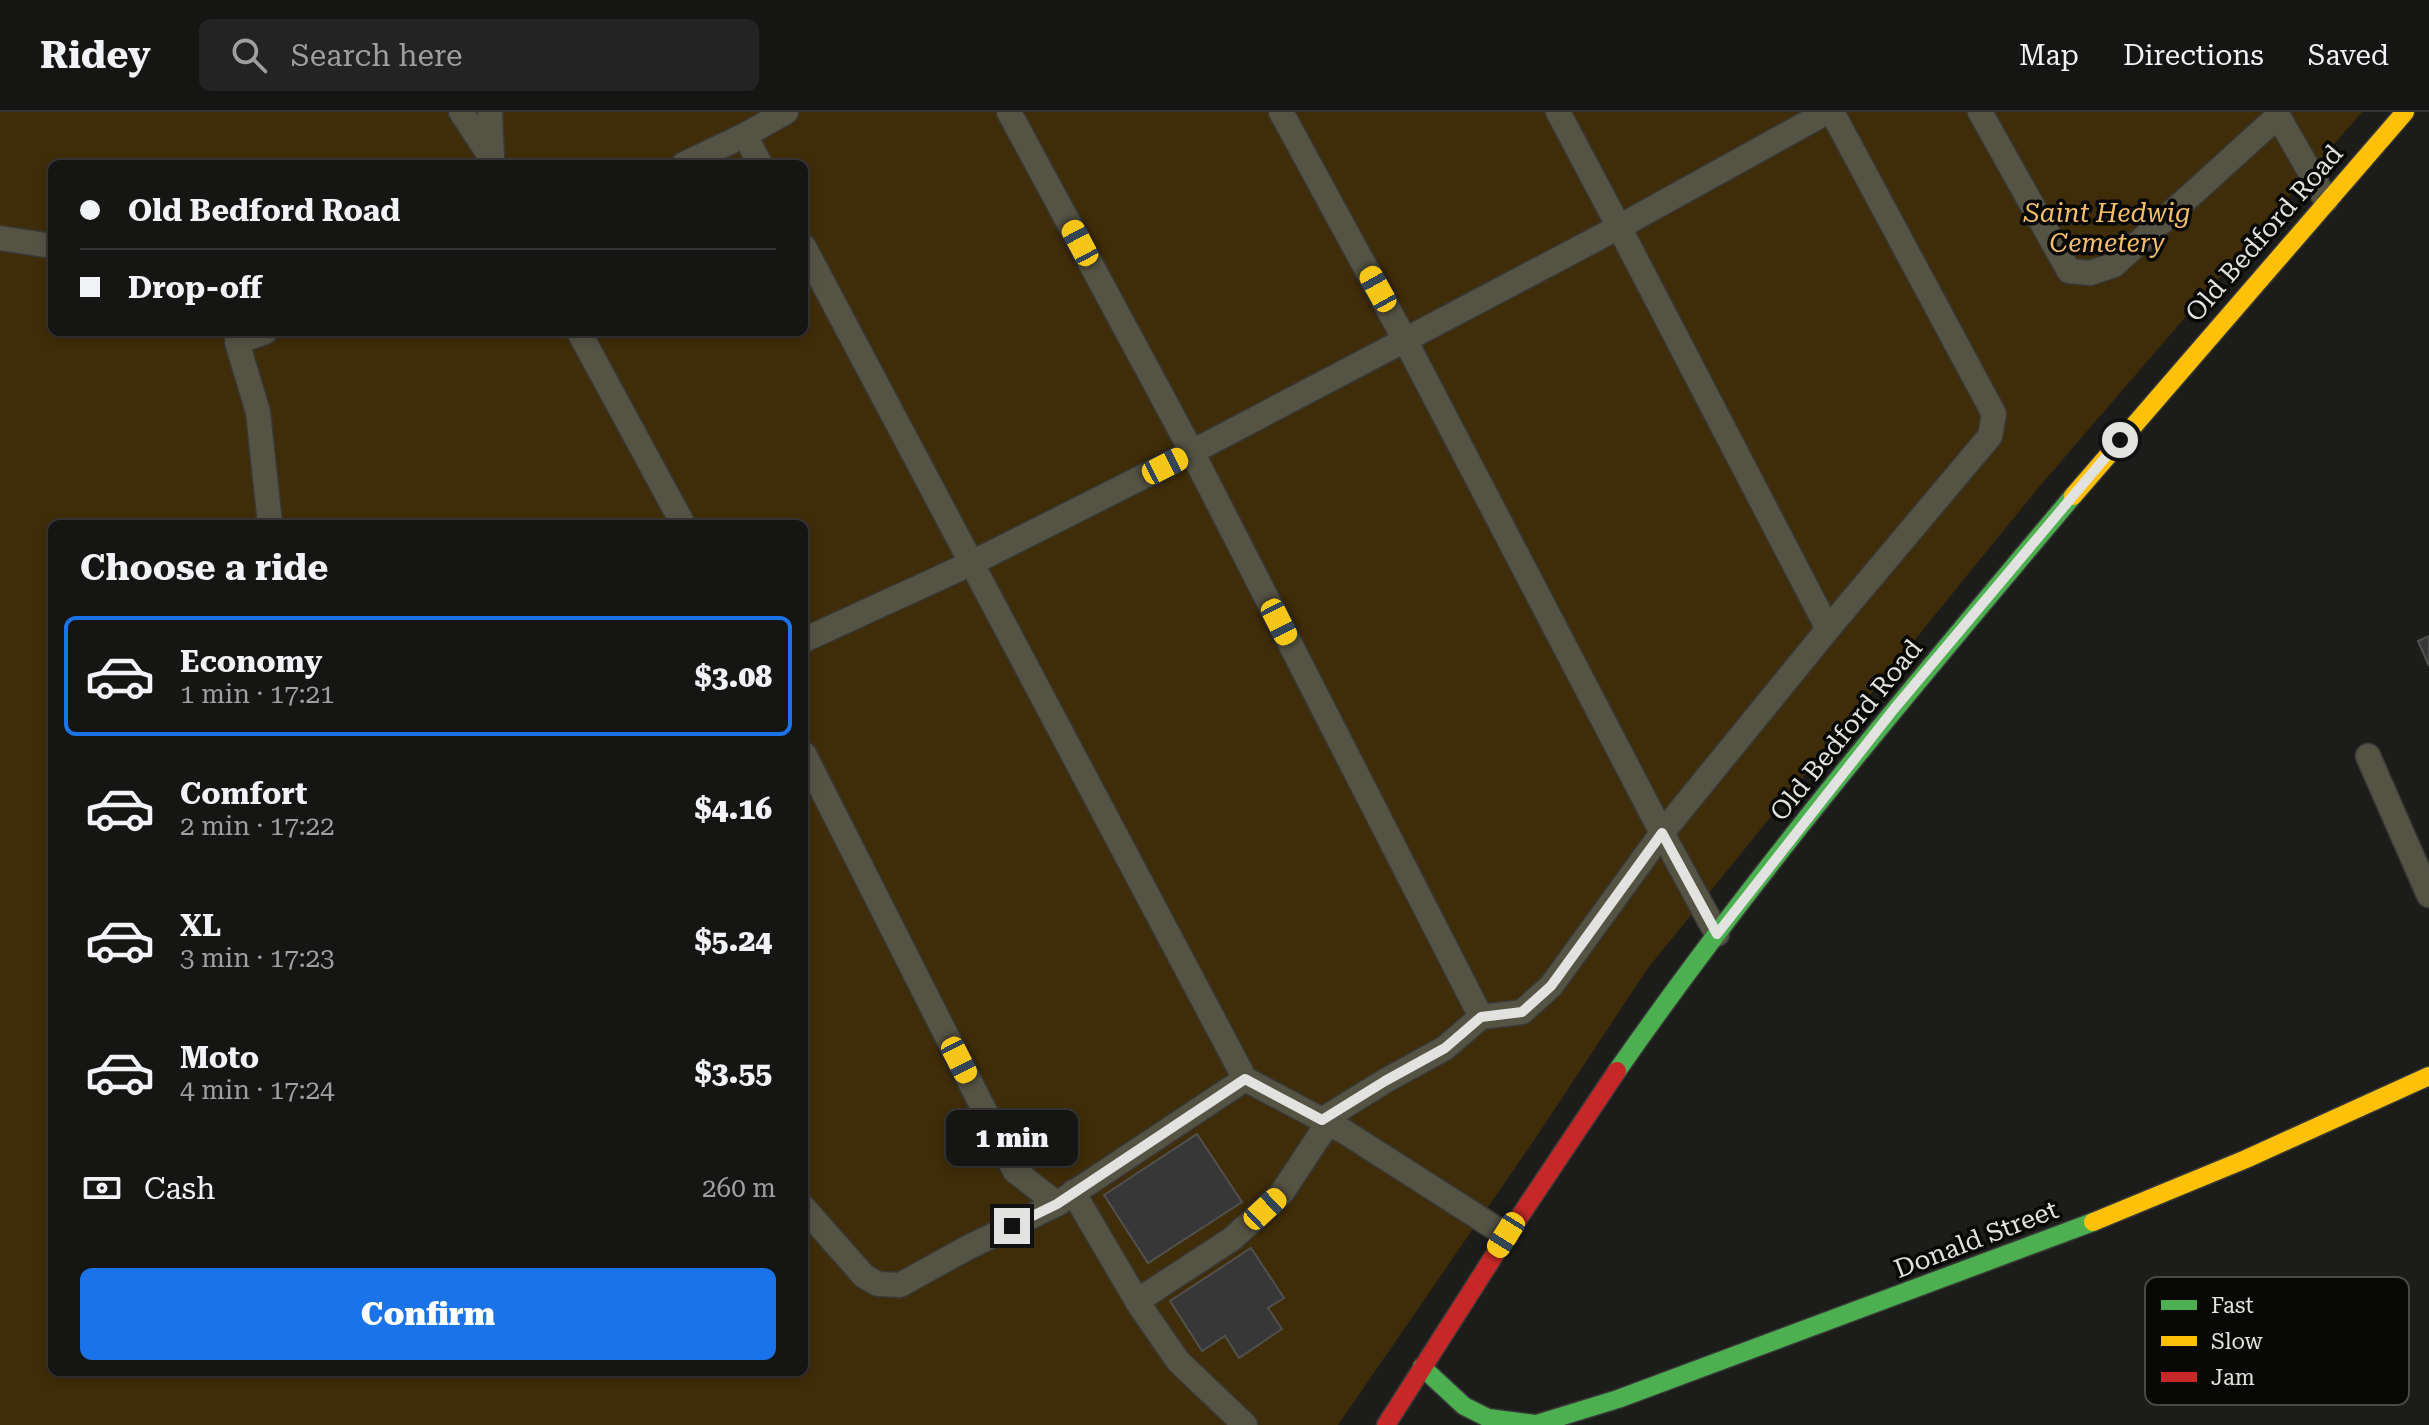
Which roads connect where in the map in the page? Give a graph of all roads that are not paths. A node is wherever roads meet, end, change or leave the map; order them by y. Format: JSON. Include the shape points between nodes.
{"nodes":[{"id":1,"x":461,"y":112,"type":"edge"},
{"id":2,"x":490,"y":112,"type":"edge"},
{"id":3,"x":786,"y":112,"type":"edge"},
{"id":4,"x":1009,"y":112,"type":"edge"},
{"id":5,"x":1281,"y":112,"type":"edge"},
{"id":6,"x":1558,"y":112,"type":"edge"},
{"id":7,"x":1830,"y":112,"type":"edge"},
{"id":8,"x":1980,"y":112,"type":"edge"},
{"id":9,"x":2405,"y":112,"type":"edge"},
{"id":10,"x":2277,"y":114,"type":"edge"},
{"id":11,"x":745,"y":135,"type":"junction"},
{"id":12,"x":492,"y":160,"type":"edge"},
{"id":13,"x":493,"y":160,"type":"edge"},
{"id":14,"x":692,"y":160,"type":"edge"},
{"id":15,"x":758,"y":160,"type":"edge"},
{"id":16,"x":2326,"y":200,"type":"junction"},
{"id":17,"x":1619,"y":227,"type":"junction"},
{"id":18,"x":0,"y":238,"type":"edge"},
{"id":19,"x":48,"y":245,"type":"edge"},
{"id":20,"x":808,"y":255,"type":"edge"},
{"id":21,"x":581,"y":336,"type":"edge"},
{"id":22,"x":230,"y":337,"type":"edge"},
{"id":23,"x":1405,"y":340,"type":"junction"},
{"id":24,"x":1192,"y":452,"type":"junction"},
{"id":25,"x":270,"y":520,"type":"edge"},
{"id":26,"x":681,"y":520,"type":"edge"},
{"id":27,"x":972,"y":563,"type":"junction"},
{"id":28,"x":1828,"y":629,"type":"junction"},
{"id":29,"x":808,"y":638,"type":"edge"},
{"id":30,"x":2368,"y":756,"type":"dead end"},
{"id":31,"x":808,"y":762,"type":"edge"},
{"id":32,"x":1662,"y":833,"type":"junction"},
{"id":33,"x":2429,"y":895,"type":"edge"},
{"id":34,"x":1717,"y":934,"type":"junction"},
{"id":35,"x":1481,"y":1017,"type":"junction"},
{"id":36,"x":2429,"y":1076,"type":"edge"},
{"id":37,"x":1245,"y":1079,"type":"junction"},
{"id":38,"x":1325,"y":1122,"type":"junction"},
{"id":39,"x":1065,"y":1198,"type":"junction"},
{"id":40,"x":808,"y":1213,"type":"edge"},
{"id":41,"x":1506,"y":1235,"type":"junction"},
{"id":42,"x":1137,"y":1301,"type":"junction"},
{"id":43,"x":1422,"y":1367,"type":"junction"},
{"id":44,"x":1534,"y":1424,"type":"edge"},
{"id":45,"x":1245,"y":1425,"type":"edge"},
{"id":46,"x":1386,"y":1425,"type":"edge"}],
"edges":[{"from":1,"to":12,"type":"lane"},
{"from":2,"to":13,"type":"lane"},
{"from":3,"to":11,"type":"lane"},
{"from":4,"to":24,"type":"lane"},
{"from":5,"to":23,"type":"lane"},
{"from":6,"to":17,"type":"lane"},
{"from":7,"to":17,"type":"lane"},
{"from":7,"to":28,"type":"lane","via":[[1994,414],[1990,436]]},
{"from":8,"to":10,"type":"lane","via":[[2069,271],[2090,273],[2114,265]]},
{"from":9,"to":16,"type":"street","name":"Old Bedford Road"},
{"from":10,"to":16,"type":"lane"},
{"from":11,"to":14,"type":"lane"},
{"from":11,"to":15,"type":"lane"},
{"from":16,"to":34,"type":"street","name":"Old Bedford Road","via":[[1894,709]]},
{"from":17,"to":23,"type":"lane"},
{"from":17,"to":28,"type":"lane"},
{"from":18,"to":19,"type":"lane"},
{"from":20,"to":27,"type":"lane"},
{"from":21,"to":26,"type":"lane"},
{"from":22,"to":25,"type":"lane","via":[[258,412]]},
{"from":23,"to":24,"type":"lane"},
{"from":23,"to":32,"type":"lane"},
{"from":24,"to":27,"type":"lane"},
{"from":24,"to":35,"type":"lane"},
{"from":27,"to":29,"type":"lane"},
{"from":27,"to":37,"type":"lane"},
{"from":28,"to":32,"type":"lane"},
{"from":30,"to":33,"type":"lane"},
{"from":31,"to":39,"type":"lane","via":[[1015,1171]]},
{"from":32,"to":34,"type":"lane"},
{"from":32,"to":35,"type":"lane","via":[[1551,986],[1522,1012]]},
{"from":34,"to":41,"type":"street","name":"Old Bedford Road"},
{"from":35,"to":38,"type":"lane","via":[[1445,1048]]},
{"from":36,"to":44,"type":"street","name":"Donald Street","via":[[2113,1215],[1618,1399]]},
{"from":37,"to":38,"type":"lane"},
{"from":37,"to":39,"type":"lane"},
{"from":38,"to":41,"type":"lane"},
{"from":38,"to":42,"type":"lane","via":[[1281,1194],[1232,1239]]},
{"from":39,"to":40,"type":"lane","via":[[900,1285],[878,1284],[864,1276]]},
{"from":39,"to":42,"type":"lane"},
{"from":41,"to":43,"type":"street","name":"Old Bedford Road"},
{"from":42,"to":45,"type":"lane","via":[[1178,1361]]},
{"from":43,"to":44,"type":"street","via":[[1464,1406],[1488,1418]]},
{"from":43,"to":46,"type":"street","name":"Old Bedford Road"}]}
